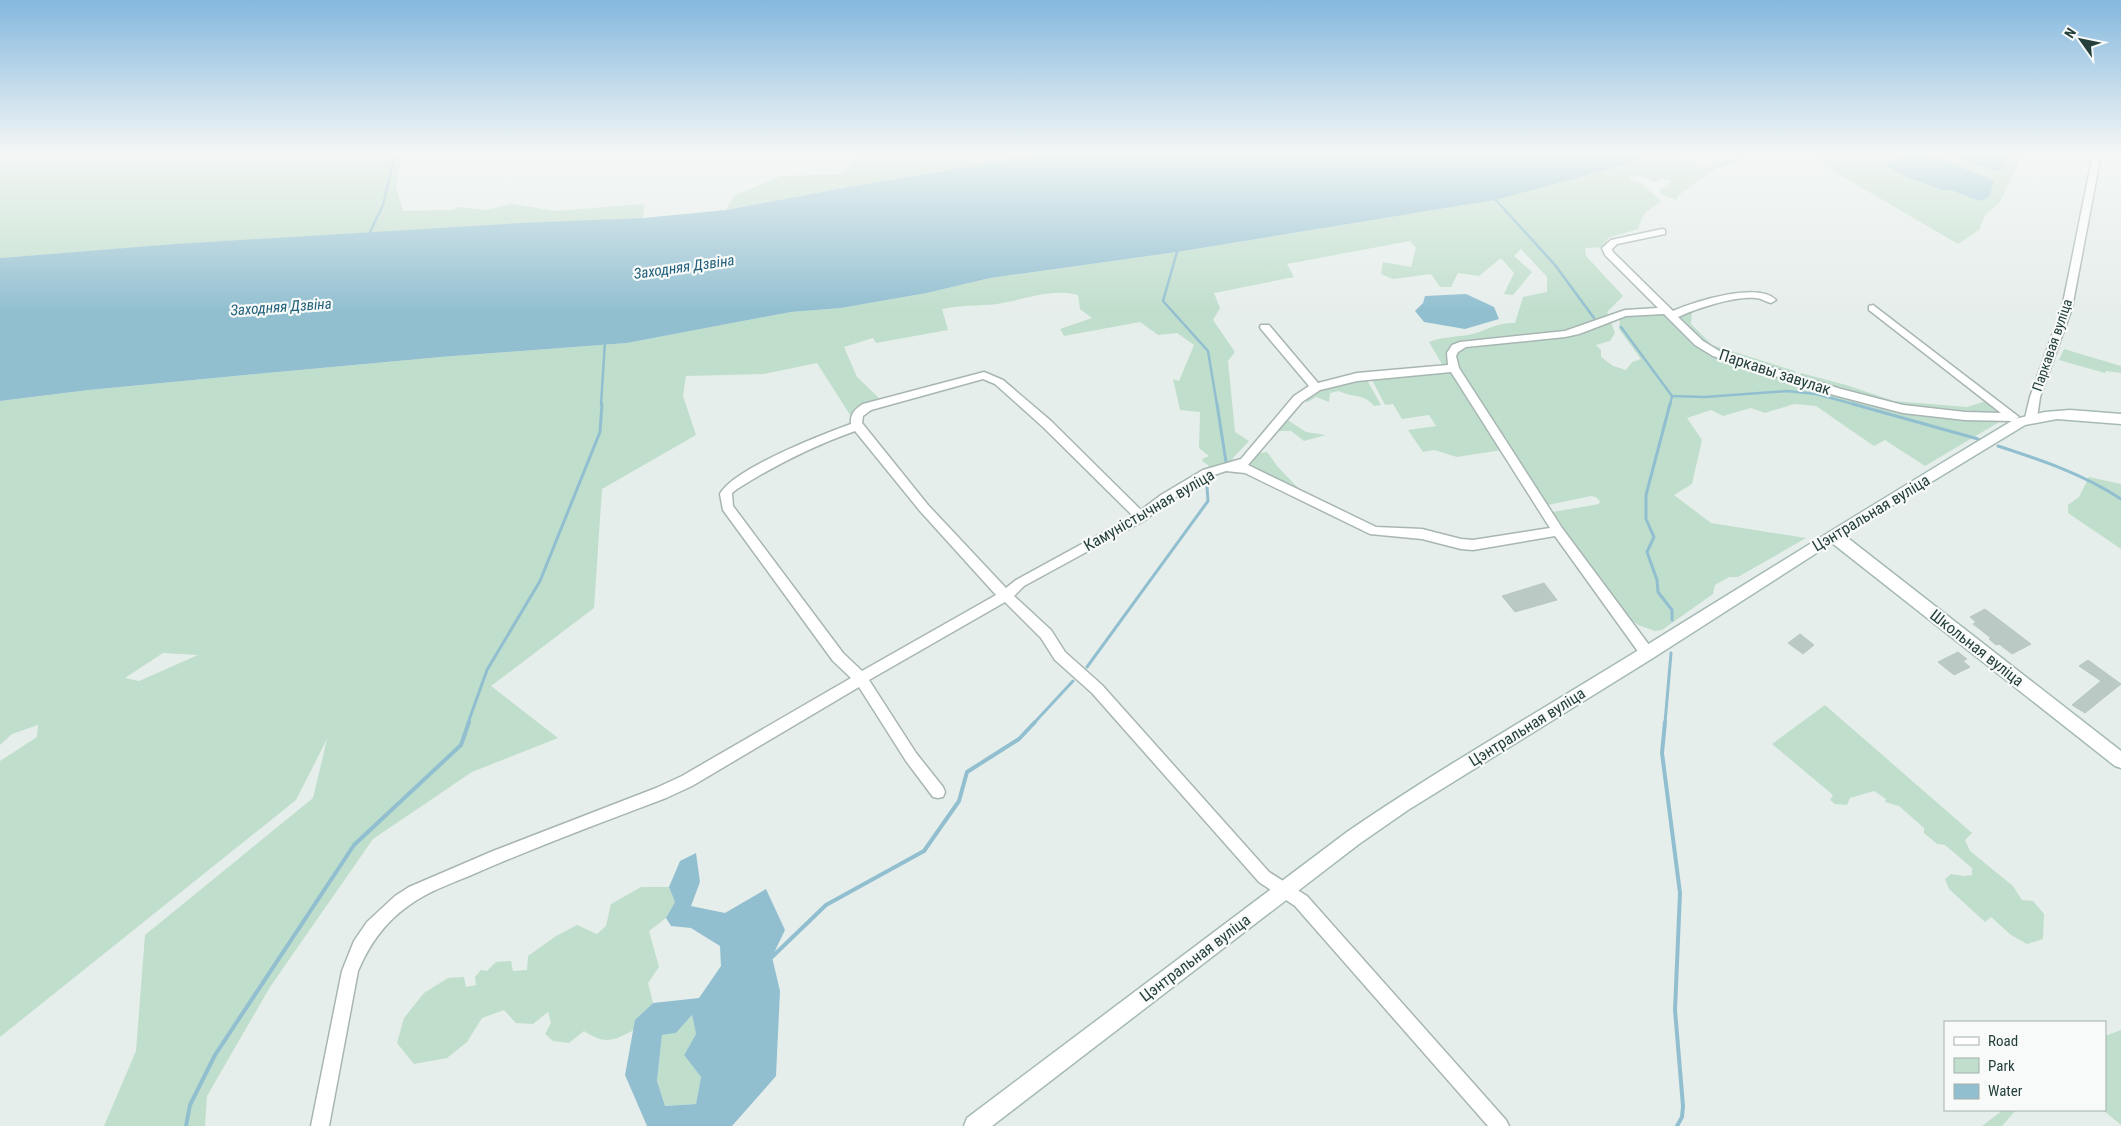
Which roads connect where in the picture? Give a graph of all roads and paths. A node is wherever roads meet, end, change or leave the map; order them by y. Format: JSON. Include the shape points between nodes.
{"nodes":[{"id":1,"x":2087,"y":207,"type":"edge"},
{"id":2,"x":1662,"y":232,"type":"dead end"},
{"id":3,"x":1772,"y":300,"type":"dead end"},
{"id":4,"x":1873,"y":308,"type":"dead end"},
{"id":5,"x":1668,"y":314,"type":"junction"},
{"id":6,"x":1265,"y":327,"type":"dead end"},
{"id":7,"x":1454,"y":368,"type":"junction"},
{"id":8,"x":1316,"y":387,"type":"junction"},
{"id":9,"x":2021,"y":419,"type":"junction"},
{"id":10,"x":2121,"y":419,"type":"edge"},
{"id":11,"x":857,"y":426,"type":"junction"},
{"id":12,"x":1234,"y":467,"type":"junction"},
{"id":13,"x":1141,"y":517,"type":"junction"},
{"id":14,"x":1558,"y":531,"type":"junction"},
{"id":15,"x":1833,"y":535,"type":"junction"},
{"id":16,"x":1006,"y":596,"type":"junction"},
{"id":17,"x":1647,"y":653,"type":"junction"},
{"id":18,"x":861,"y":679,"type":"junction"},
{"id":19,"x":2121,"y":761,"type":"edge"},
{"id":20,"x":938,"y":792,"type":"dead end"},
{"id":21,"x":1284,"y":890,"type":"junction"},
{"id":22,"x":320,"y":1126,"type":"edge"},
{"id":23,"x":976,"y":1126,"type":"edge"},
{"id":24,"x":1500,"y":1126,"type":"edge"}],
"edges":[{"from":1,"to":9,"type":"street","name":"Паркавая вуліца","via":[[2067,308],[2035,397]]},
{"from":2,"to":5,"type":"street","name":"Паркавы завулак","via":[[1614,242],[1608,253]]},
{"from":3,"to":5,"type":"street","via":[[1746,296]]},
{"from":4,"to":9,"type":"street"},
{"from":5,"to":7,"type":"street","via":[[1625,313],[1565,334],[1464,344],[1451,354]]},
{"from":5,"to":9,"type":"street","name":"Паркавы завулак","via":[[1699,343],[1717,354],[1838,392],[1903,409]]},
{"from":6,"to":8,"type":"street"},
{"from":7,"to":8,"type":"street","via":[[1357,377]]},
{"from":7,"to":14,"type":"street"},
{"from":8,"to":12,"type":"street","via":[[1298,399],[1245,462]]},
{"from":9,"to":10,"type":"main road","name":"Цэнтральная вуліца","via":[[2054,415]]},
{"from":9,"to":15,"type":"main road","name":"Цэнтральная вуліца"},
{"from":11,"to":13,"type":"street","via":[[857,414],[867,407],[973,377],[988,376],[1047,424]]},
{"from":11,"to":16,"type":"street","via":[[924,508]]},
{"from":11,"to":18,"type":"street","via":[[810,443],[760,469],[731,487],[726,501],[727,507],[838,657]]},
{"from":12,"to":13,"type":"street","name":"Камуністычная вуліца","via":[[1207,473]]},
{"from":12,"to":14,"type":"street","name":"Камуністычная вуліца","via":[[1261,476],[1374,531],[1422,534],[1473,545]]},
{"from":13,"to":16,"type":"street","name":"Камуністычная вуліца","via":[[1020,583]]},
{"from":14,"to":17,"type":"street"},
{"from":15,"to":17,"type":"main road","name":"Цэнтральная вуліца"},
{"from":15,"to":19,"type":"main road","name":"Школьная вуліца"},
{"from":16,"to":18,"type":"street","name":"Камуністычная вуліца"},
{"from":16,"to":21,"type":"street","via":[[1046,634],[1060,656],[1117,710],[1264,877]]},
{"from":17,"to":21,"type":"main road","name":"Цэнтральная вуліца","via":[[1402,804]]},
{"from":18,"to":20,"type":"street"},
{"from":18,"to":22,"type":"street","name":"Камуністычная вуліца","via":[[687,781],[437,880],[401,901],[373,927],[350,971]]},
{"from":21,"to":23,"type":"main road","name":"Цэнтральная вуліца"},
{"from":21,"to":24,"type":"street","via":[[1302,901]]}]}
